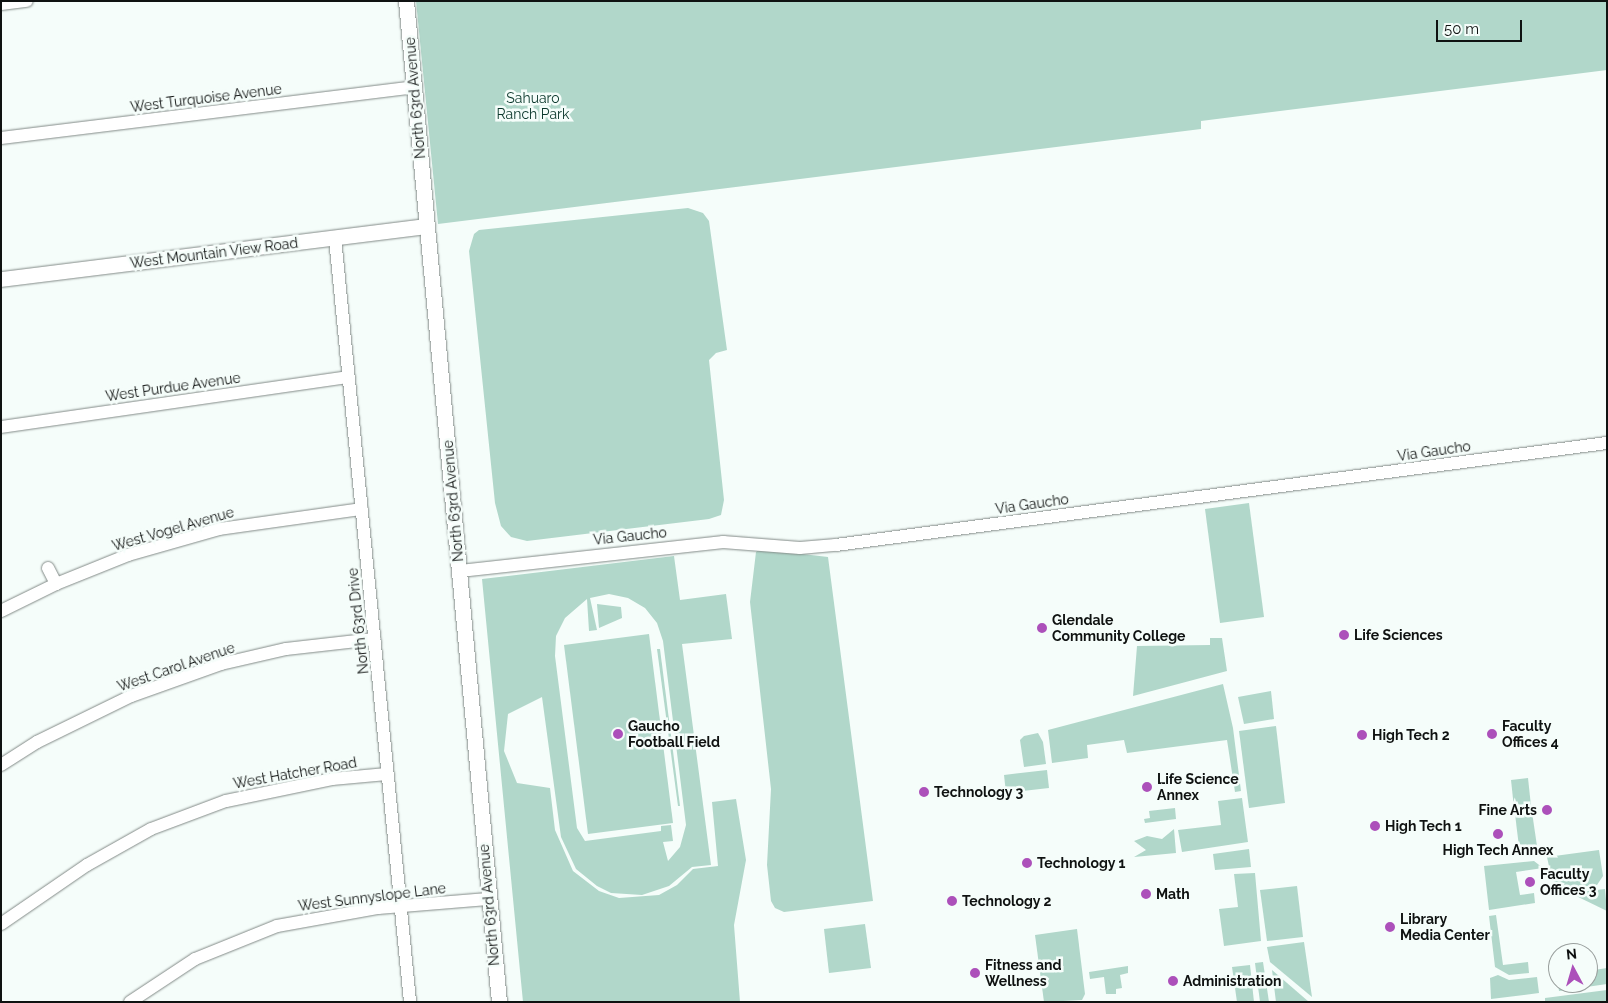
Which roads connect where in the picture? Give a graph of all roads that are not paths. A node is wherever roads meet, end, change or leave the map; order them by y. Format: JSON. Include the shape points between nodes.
{"nodes":[{"id":1,"x":27,"y":1,"type":"edge"},
{"id":2,"x":406,"y":1,"type":"edge"},
{"id":3,"x":1,"y":4,"type":"edge"},
{"id":4,"x":414,"y":87,"type":"junction"},
{"id":5,"x":1,"y":138,"type":"edge"},
{"id":6,"x":427,"y":226,"type":"junction"},
{"id":7,"x":335,"y":238,"type":"junction"},
{"id":8,"x":1,"y":279,"type":"edge"},
{"id":9,"x":348,"y":377,"type":"junction"},
{"id":10,"x":1,"y":427,"type":"edge"},
{"id":11,"x":1607,"y":443,"type":"edge"},
{"id":12,"x":362,"y":509,"type":"junction"},
{"id":13,"x":48,"y":568,"type":"dead end"},
{"id":14,"x":460,"y":571,"type":"junction"},
{"id":15,"x":56,"y":584,"type":"junction"},
{"id":16,"x":1,"y":611,"type":"edge"},
{"id":17,"x":374,"y":639,"type":"junction"},
{"id":18,"x":1,"y":765,"type":"edge"},
{"id":19,"x":387,"y":774,"type":"junction"},
{"id":20,"x":488,"y":899,"type":"junction"},
{"id":21,"x":399,"y":906,"type":"junction"},
{"id":22,"x":1,"y":924,"type":"edge"},
{"id":23,"x":130,"y":1002,"type":"edge"},
{"id":24,"x":410,"y":1002,"type":"edge"},
{"id":25,"x":498,"y":1002,"type":"edge"}],
"edges":[{"from":1,"to":3,"type":"street"},
{"from":2,"to":4,"type":"street","name":"North 63rd Avenue"},
{"from":4,"to":5,"type":"street","name":"West Turquoise Avenue"},
{"from":4,"to":6,"type":"street","name":"North 63rd Avenue"},
{"from":6,"to":7,"type":"street","name":"West Mountain View Road"},
{"from":6,"to":14,"type":"street","name":"North 63rd Avenue"},
{"from":7,"to":8,"type":"street","name":"West Mountain View Road"},
{"from":7,"to":9,"type":"street","name":"North 63rd Drive"},
{"from":9,"to":10,"type":"street","name":"West Purdue Avenue"},
{"from":9,"to":12,"type":"street","name":"North 63rd Drive"},
{"from":11,"to":14,"type":"street","name":"Via Gaucho","via":[[836,545],[800,548],[723,542]]},
{"from":12,"to":15,"type":"street","name":"West Vogel Avenue","via":[[219,529],[128,555]]},
{"from":12,"to":17,"type":"street","name":"North 63rd Drive"},
{"from":13,"to":15,"type":"street"},
{"from":14,"to":20,"type":"street","name":"North 63rd Avenue"},
{"from":15,"to":16,"type":"street","name":"West Vogel Avenue"},
{"from":17,"to":18,"type":"street","name":"West Carol Avenue","via":[[286,649],[221,664],[131,696],[38,742]]},
{"from":17,"to":19,"type":"street","name":"North 63rd Drive"},
{"from":19,"to":21,"type":"street","name":"North 63rd Drive"},
{"from":19,"to":22,"type":"street","name":"West Hatcher Road","via":[[332,779],[226,800],[160,826],[87,865]]},
{"from":20,"to":21,"type":"street","name":"West Sunnyslope Lane"},
{"from":20,"to":25,"type":"street","name":"North 63rd Avenue"},
{"from":21,"to":23,"type":"street","name":"West Sunnyslope Lane","via":[[321,916],[247,936],[195,959]]},
{"from":21,"to":24,"type":"street","name":"North 63rd Drive"}]}
